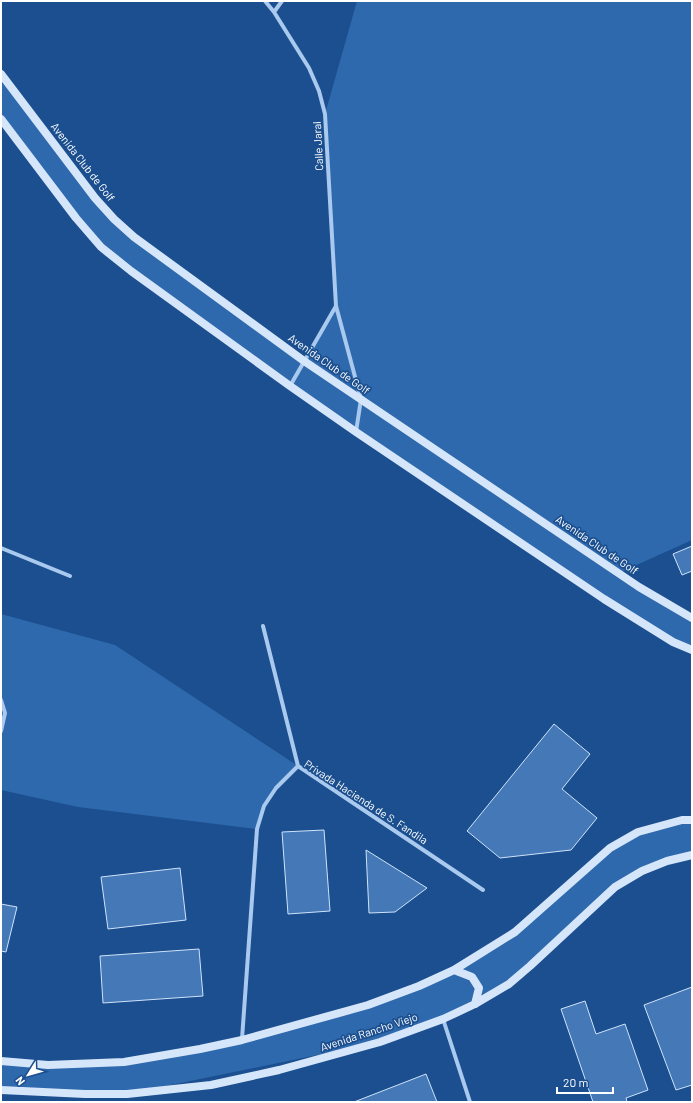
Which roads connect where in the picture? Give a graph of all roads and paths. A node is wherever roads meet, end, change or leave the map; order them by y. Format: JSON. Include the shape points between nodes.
{"nodes":[{"id":1,"x":265,"y":1,"type":"edge"},
{"id":2,"x":282,"y":1,"type":"edge"},
{"id":3,"x":274,"y":12,"type":"junction"},
{"id":4,"x":1,"y":74,"type":"edge"},
{"id":5,"x":1,"y":119,"type":"edge"},
{"id":6,"x":336,"y":306,"type":"junction"},
{"id":7,"x":304,"y":361,"type":"junction"},
{"id":8,"x":290,"y":386,"type":"junction"},
{"id":9,"x":361,"y":400,"type":"junction"},
{"id":10,"x":356,"y":432,"type":"junction"},
{"id":11,"x":1,"y":548,"type":"edge"},
{"id":12,"x":70,"y":576,"type":"dead end"},
{"id":13,"x":692,"y":618,"type":"edge"},
{"id":14,"x":263,"y":626,"type":"dead end"},
{"id":15,"x":692,"y":650,"type":"edge"},
{"id":16,"x":1,"y":700,"type":"edge"},
{"id":17,"x":1,"y":731,"type":"edge"},
{"id":18,"x":298,"y":766,"type":"junction"},
{"id":19,"x":692,"y":820,"type":"edge"},
{"id":20,"x":692,"y":855,"type":"edge"},
{"id":21,"x":483,"y":890,"type":"dead end"},
{"id":22,"x":454,"y":970,"type":"junction"},
{"id":23,"x":475,"y":1004,"type":"junction"},
{"id":24,"x":443,"y":1019,"type":"junction"},
{"id":25,"x":242,"y":1040,"type":"junction"},
{"id":26,"x":1,"y":1061,"type":"edge"},
{"id":27,"x":1,"y":1090,"type":"edge"},
{"id":28,"x":470,"y":1102,"type":"edge"}],
"edges":[{"from":1,"to":3,"type":"street","name":"Calle Jaral"},
{"from":2,"to":3,"type":"street"},
{"from":3,"to":6,"type":"street","name":"Calle Jaral","via":[[309,68],[325,114]]},
{"from":4,"to":7,"type":"street","name":"Avenida Club de Golf","via":[[95,198],[114,219],[134,237]]},
{"from":5,"to":8,"type":"street","via":[[101,247]]},
{"from":6,"to":7,"type":"street"},
{"from":6,"to":9,"type":"street","name":"Calle Jaral"},
{"from":7,"to":8,"type":"street"},
{"from":7,"to":9,"type":"street","name":"Avenida Club de Golf"},
{"from":8,"to":10,"type":"street"},
{"from":9,"to":10,"type":"street","name":"Calle Jaral"},
{"from":9,"to":13,"type":"street","name":"Avenida Club de Golf","via":[[639,587]]},
{"from":10,"to":15,"type":"street","via":[[604,599],[673,642]]},
{"from":11,"to":12,"type":"street"},
{"from":14,"to":18,"type":"street","name":"Privada Hacienda de S. Fandila"},
{"from":16,"to":17,"type":"street","via":[[5,713]]},
{"from":18,"to":21,"type":"street","name":"Privada Hacienda de S. Fandila"},
{"from":18,"to":25,"type":"street","name":"Privada Hacienda de S. Fandila","via":[[276,788],[264,806],[257,829]]},
{"from":19,"to":22,"type":"street","via":[[682,820],[638,832],[610,848],[515,932]]},
{"from":20,"to":23,"type":"street","name":"Avenida Rancho Viejo","via":[[654,866],[615,887],[530,966],[508,984]]},
{"from":22,"to":23,"type":"street","via":[[472,977],[479,988]]},
{"from":22,"to":25,"type":"street","via":[[368,1005]]},
{"from":23,"to":24,"type":"street","name":"Avenida Rancho Viejo"},
{"from":24,"to":27,"type":"street","name":"Avenida Rancho Viejo","via":[[366,1046],[279,1070],[211,1085],[127,1094]]},
{"from":24,"to":28,"type":"street"},
{"from":25,"to":26,"type":"street","via":[[124,1062],[48,1065]]}]}
